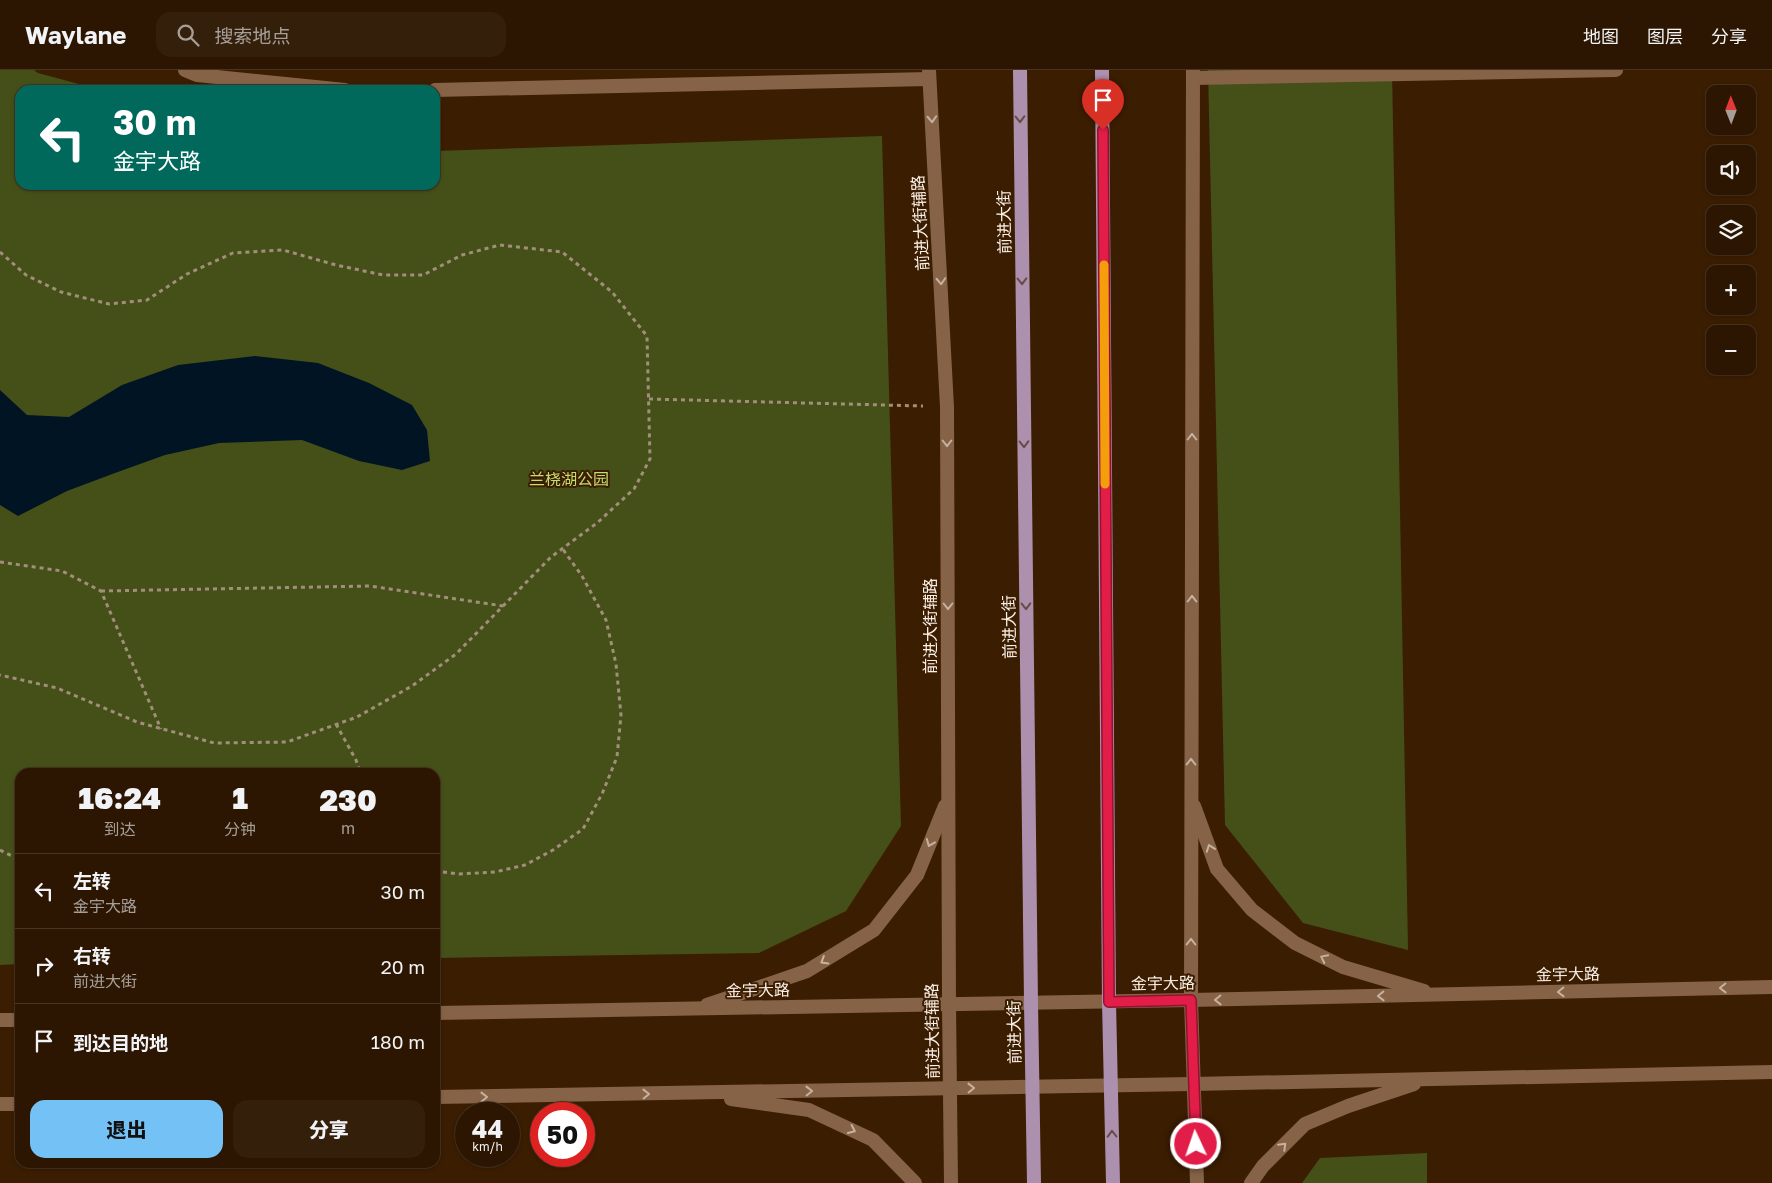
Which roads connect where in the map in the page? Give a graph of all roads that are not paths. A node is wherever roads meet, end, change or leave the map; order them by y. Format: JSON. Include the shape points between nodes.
{"nodes":[{"id":1,"x":185,"y":70,"type":"edge"},
{"id":2,"x":1020,"y":70,"type":"edge"},
{"id":3,"x":1102,"y":70,"type":"edge"},
{"id":4,"x":1616,"y":70,"type":"edge"},
{"id":5,"x":929,"y":74,"type":"edge"},
{"id":6,"x":1193,"y":74,"type":"edge"},
{"id":7,"x":296,"y":85,"type":"edge"},
{"id":8,"x":440,"y":90,"type":"edge"},
{"id":9,"x":1191,"y":797,"type":"junction"},
{"id":10,"x":948,"y":798,"type":"junction"},
{"id":11,"x":1772,"y":987,"type":"edge"},
{"id":12,"x":1436,"y":994,"type":"junction"},
{"id":13,"x":1191,"y":1000,"type":"junction"},
{"id":14,"x":1109,"y":1002,"type":"junction"},
{"id":15,"x":1031,"y":1003,"type":"junction"},
{"id":16,"x":949,"y":1004,"type":"junction"},
{"id":17,"x":694,"y":1009,"type":"junction"},
{"id":18,"x":440,"y":1013,"type":"edge"},
{"id":19,"x":0,"y":1020,"type":"edge"},
{"id":20,"x":15,"y":1020,"type":"edge"},
{"id":21,"x":1772,"y":1072,"type":"edge"},
{"id":22,"x":1429,"y":1079,"type":"junction"},
{"id":23,"x":1193,"y":1084,"type":"junction"},
{"id":24,"x":1111,"y":1086,"type":"junction"},
{"id":25,"x":1033,"y":1087,"type":"junction"},
{"id":26,"x":950,"y":1089,"type":"junction"},
{"id":27,"x":686,"y":1093,"type":"junction"},
{"id":28,"x":440,"y":1097,"type":"edge"},
{"id":29,"x":0,"y":1104,"type":"edge"},
{"id":30,"x":15,"y":1104,"type":"edge"},
{"id":31,"x":915,"y":1183,"type":"edge"},
{"id":32,"x":951,"y":1183,"type":"edge"},
{"id":33,"x":1034,"y":1183,"type":"edge"},
{"id":34,"x":1113,"y":1183,"type":"edge"},
{"id":35,"x":1197,"y":1183,"type":"edge"},
{"id":36,"x":1251,"y":1183,"type":"edge"}],
"edges":[{"from":1,"to":7,"type":"main road","via":[[197,75]]},
{"from":2,"to":15,"type":"main road","name":"前进大街","one_way":true},
{"from":3,"to":14,"type":"main road"},
{"from":4,"to":6,"type":"main road"},
{"from":5,"to":8,"type":"main road"},
{"from":5,"to":10,"type":"main road","name":"前进大街辅路","one_way":true,"via":[[948,407]]},
{"from":9,"to":6,"type":"main road","one_way":true},
{"from":12,"to":9,"type":"main road","one_way":true,"via":[[1343,967],[1294,943],[1252,910],[1217,869]]},
{"from":13,"to":9,"type":"main road","one_way":true},
{"from":10,"to":16,"type":"main road","name":"前进大街辅路"},
{"from":10,"to":17,"type":"main road","one_way":true,"via":[[917,875],[874,930],[807,971]]},
{"from":11,"to":12,"type":"main road","name":"金宇大路","one_way":true},
{"from":12,"to":13,"type":"main road","name":"金宇大路","one_way":true},
{"from":13,"to":14,"type":"main road","name":"金宇大路"},
{"from":13,"to":23,"type":"main road"},
{"from":14,"to":15,"type":"main road","name":"金宇大路"},
{"from":14,"to":24,"type":"main road"},
{"from":15,"to":16,"type":"main road","name":"金宇大路"},
{"from":15,"to":25,"type":"main road","name":"前进大街"},
{"from":16,"to":17,"type":"main road","name":"金宇大路"},
{"from":16,"to":26,"type":"main road","name":"前进大街辅路"},
{"from":17,"to":18,"type":"main road","name":"金宇大路"},
{"from":19,"to":20,"type":"main road"},
{"from":21,"to":22,"type":"main road"},
{"from":22,"to":23,"type":"main road"},
{"from":36,"to":22,"type":"main road","one_way":true,"via":[[1263,1166],[1305,1124]]},
{"from":23,"to":24,"type":"main road"},
{"from":23,"to":35,"type":"main road"},
{"from":24,"to":25,"type":"main road"},
{"from":34,"to":24,"type":"main road","one_way":true},
{"from":26,"to":25,"type":"main road","one_way":true},
{"from":25,"to":33,"type":"main road","name":"前进大街"},
{"from":27,"to":26,"type":"main road","one_way":true},
{"from":26,"to":32,"type":"main road","name":"前进大街辅路"},
{"from":28,"to":27,"type":"main road","one_way":true},
{"from":27,"to":31,"type":"main road","one_way":true,"via":[[809,1110],[873,1140]]},
{"from":29,"to":30,"type":"main road"}]}
